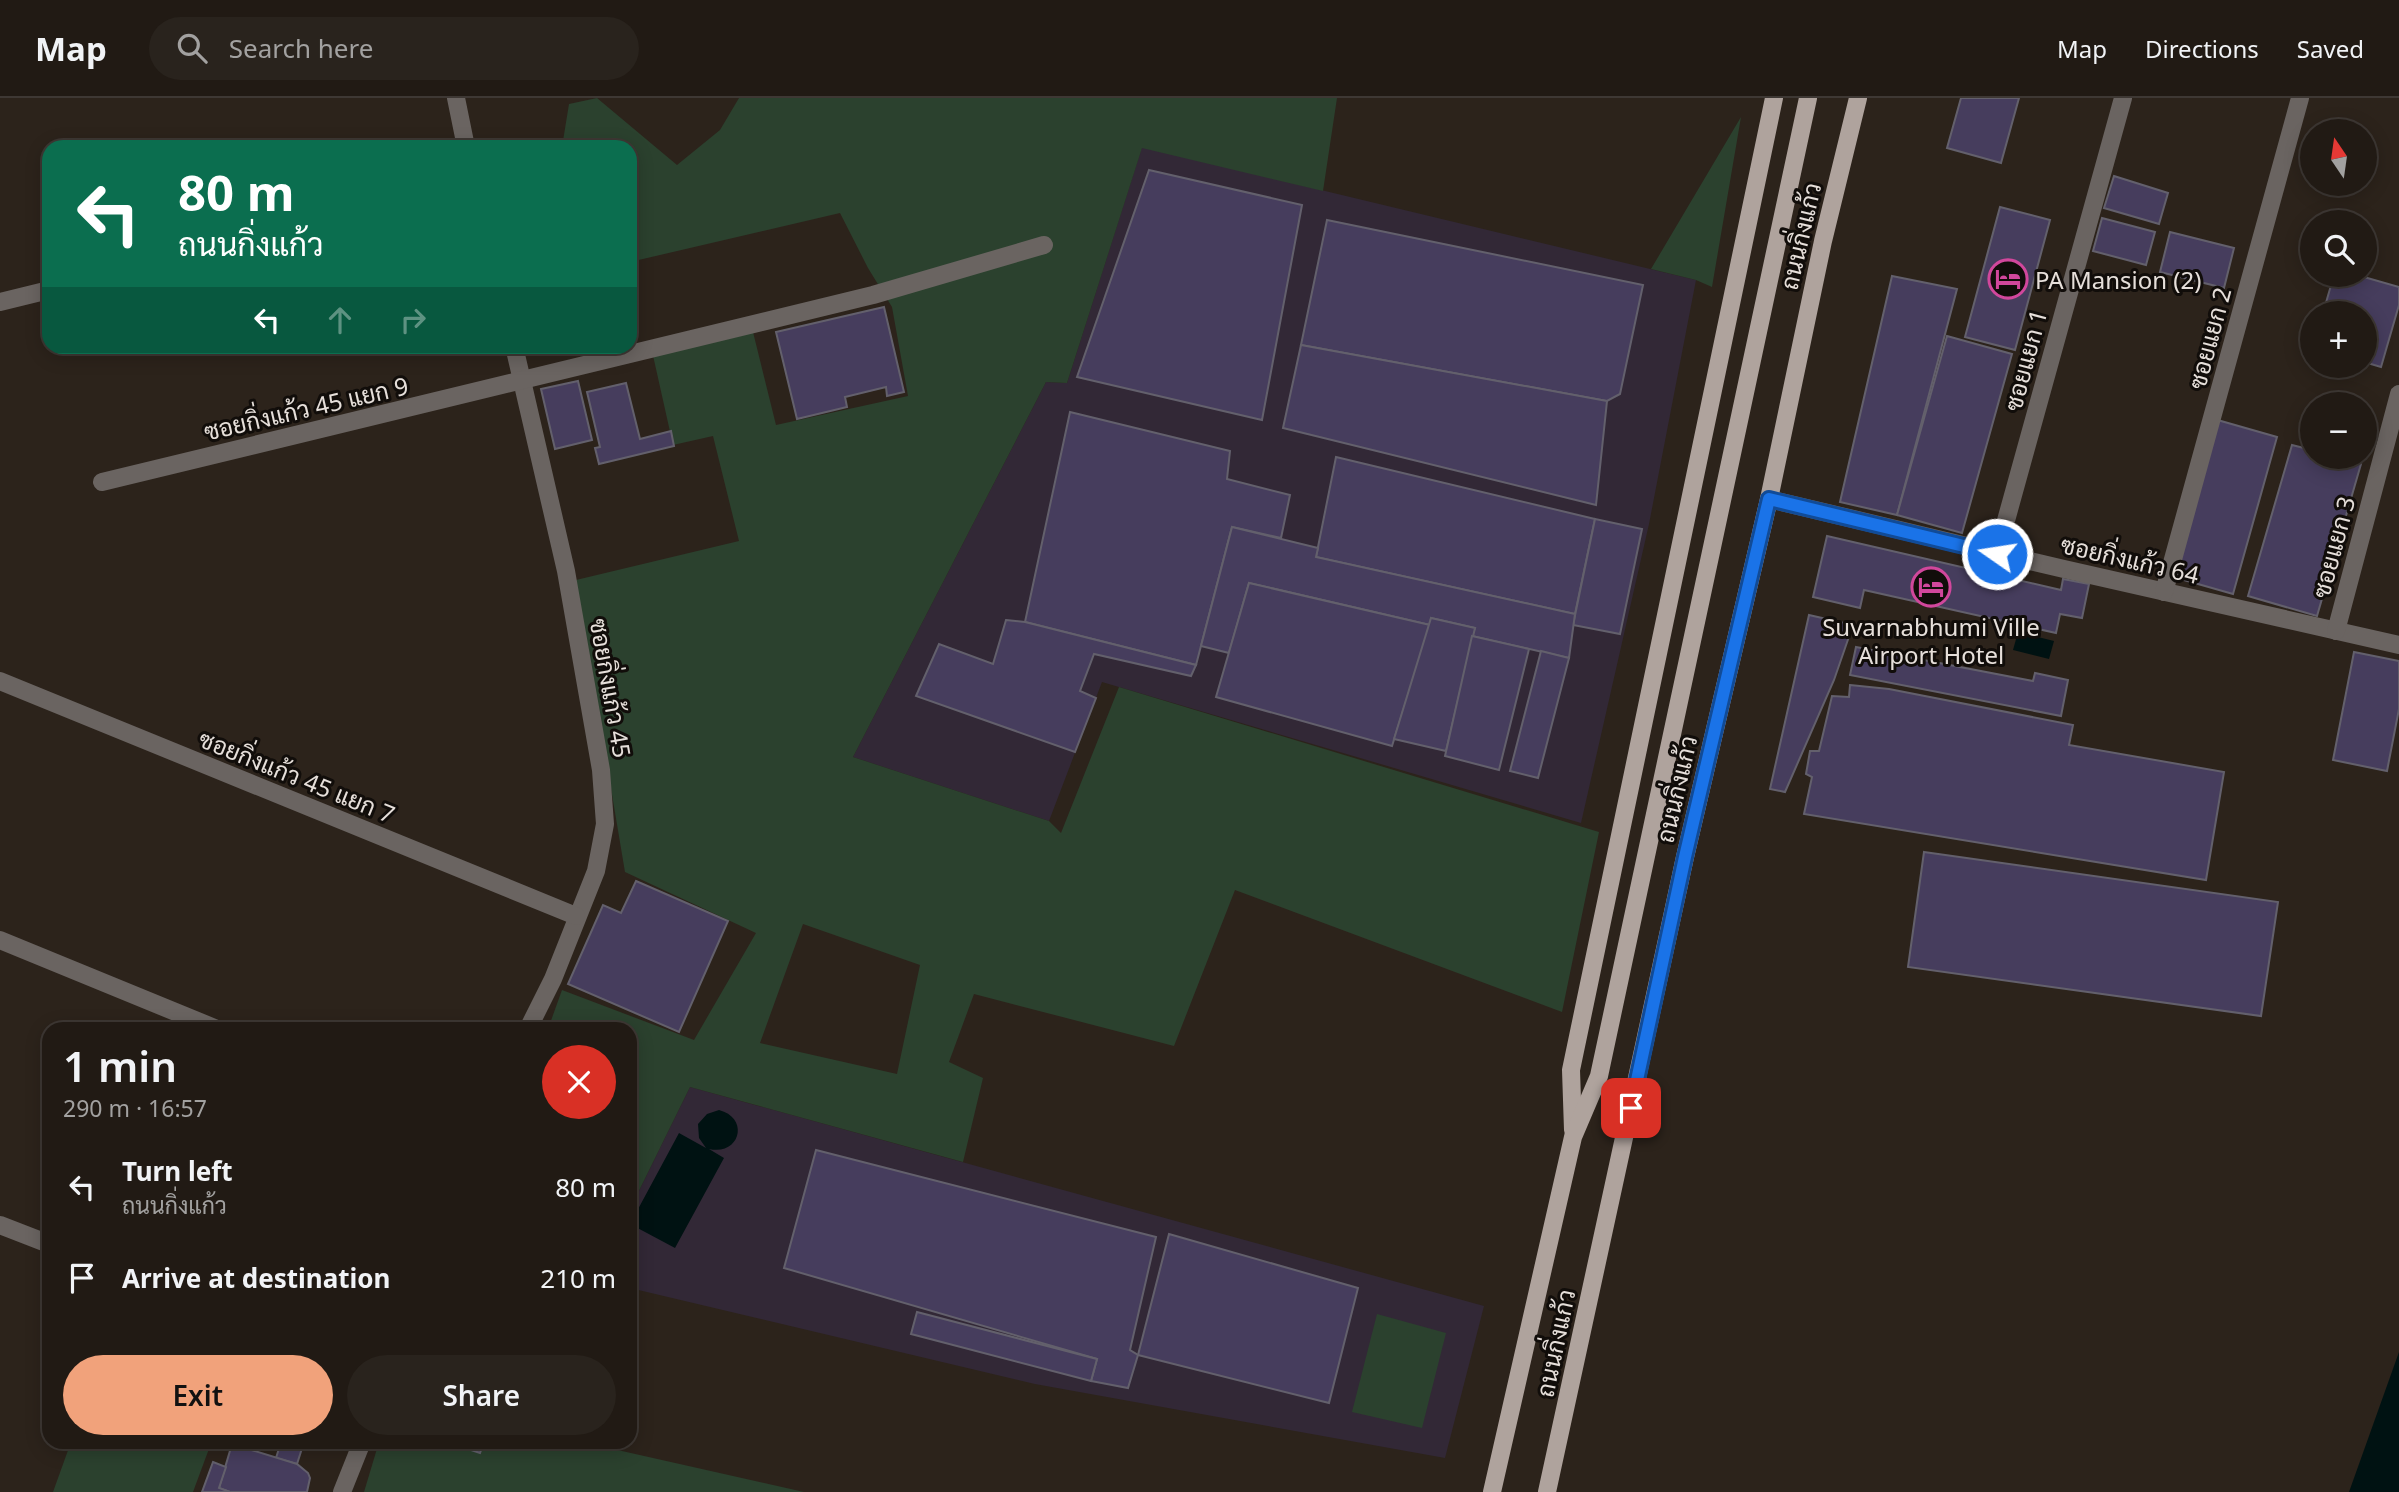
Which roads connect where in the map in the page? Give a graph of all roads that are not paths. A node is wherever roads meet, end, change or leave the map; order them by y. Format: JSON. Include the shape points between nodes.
{"nodes":[{"id":1,"x":456,"y":98,"type":"edge"},
{"id":2,"x":1774,"y":98,"type":"edge"},
{"id":3,"x":1808,"y":98,"type":"edge"},
{"id":4,"x":1857,"y":98,"type":"edge"},
{"id":5,"x":2123,"y":98,"type":"edge"},
{"id":6,"x":2300,"y":98,"type":"edge"},
{"id":7,"x":465,"y":140,"type":"edge"},
{"id":8,"x":1044,"y":245,"type":"dead end"},
{"id":9,"x":42,"y":292,"type":"edge"},
{"id":10,"x":0,"y":302,"type":"edge"},
{"id":11,"x":637,"y":351,"type":"edge"},
{"id":12,"x":516,"y":354,"type":"edge"},
{"id":13,"x":625,"y":354,"type":"edge"},
{"id":14,"x":523,"y":382,"type":"junction"},
{"id":15,"x":2399,"y":394,"type":"edge"},
{"id":16,"x":102,"y":482,"type":"dead end"},
{"id":17,"x":1769,"y":499,"type":"junction"},
{"id":18,"x":1997,"y":554,"type":"junction"},
{"id":19,"x":2164,"y":592,"type":"junction"},
{"id":20,"x":2336,"y":631,"type":"junction"},
{"id":21,"x":2399,"y":645,"type":"edge"},
{"id":22,"x":0,"y":681,"type":"edge"},
{"id":23,"x":576,"y":916,"type":"junction"},
{"id":24,"x":0,"y":940,"type":"edge"},
{"id":25,"x":200,"y":1022,"type":"edge"},
{"id":26,"x":531,"y":1022,"type":"edge"},
{"id":27,"x":1573,"y":1137,"type":"junction"},
{"id":28,"x":0,"y":1225,"type":"edge"},
{"id":29,"x":42,"y":1241,"type":"edge"},
{"id":30,"x":359,"y":1449,"type":"edge"},
{"id":31,"x":342,"y":1492,"type":"edge"},
{"id":32,"x":1492,"y":1492,"type":"edge"},
{"id":33,"x":1547,"y":1492,"type":"edge"}],
"edges":[{"from":1,"to":7,"type":"street"},
{"from":2,"to":27,"type":"main road","name":"ถนนกิ่งแก้ว","via":[[1571,1070]]},
{"from":3,"to":27,"type":"main road","name":"ถนนกิ่งแก้ว","via":[[1600,1076]]},
{"from":4,"to":17,"type":"main road","name":"ถนนกิ่งแก้ว"},
{"from":5,"to":18,"type":"street","name":"ซอยแยก 1"},
{"from":6,"to":19,"type":"street","name":"ซอยแยก 2"},
{"from":8,"to":11,"type":"street","name":"ซอยกิ่งแก้ว 45 แยก 9","via":[[873,295]]},
{"from":9,"to":10,"type":"street"},
{"from":12,"to":14,"type":"street","name":"ซอยกิ่งแก้ว 45"},
{"from":13,"to":14,"type":"street","name":"ซอยกิ่งแก้ว 45 แยก 9"},
{"from":14,"to":16,"type":"street","name":"ซอยกิ่งแก้ว 45 แยก 9"},
{"from":14,"to":23,"type":"street","name":"ซอยกิ่งแก้ว 45","via":[[566,571],[601,770],[605,824],[596,871]]},
{"from":15,"to":20,"type":"street","name":"ซอยแยก 3"},
{"from":17,"to":18,"type":"street","name":"ซอยกิ่งแก้ว 64"},
{"from":17,"to":33,"type":"main road","name":"ถนนกิ่งแก้ว","via":[[1685,857]]},
{"from":18,"to":19,"type":"street","name":"ซอยกิ่งแก้ว 64"},
{"from":19,"to":20,"type":"street","name":"ซอยกิ่งแก้ว 64"},
{"from":20,"to":21,"type":"street","name":"ซอยกิ่งแก้ว 64"},
{"from":22,"to":23,"type":"street","name":"ซอยกิ่งแก้ว 45 แยก 7"},
{"from":23,"to":26,"type":"street","name":"ซอยกิ่งแก้ว 45"},
{"from":24,"to":25,"type":"street"},
{"from":27,"to":32,"type":"main road","name":"ถนนกิ่งแก้ว"},
{"from":28,"to":29,"type":"street"},
{"from":30,"to":31,"type":"street"}]}
